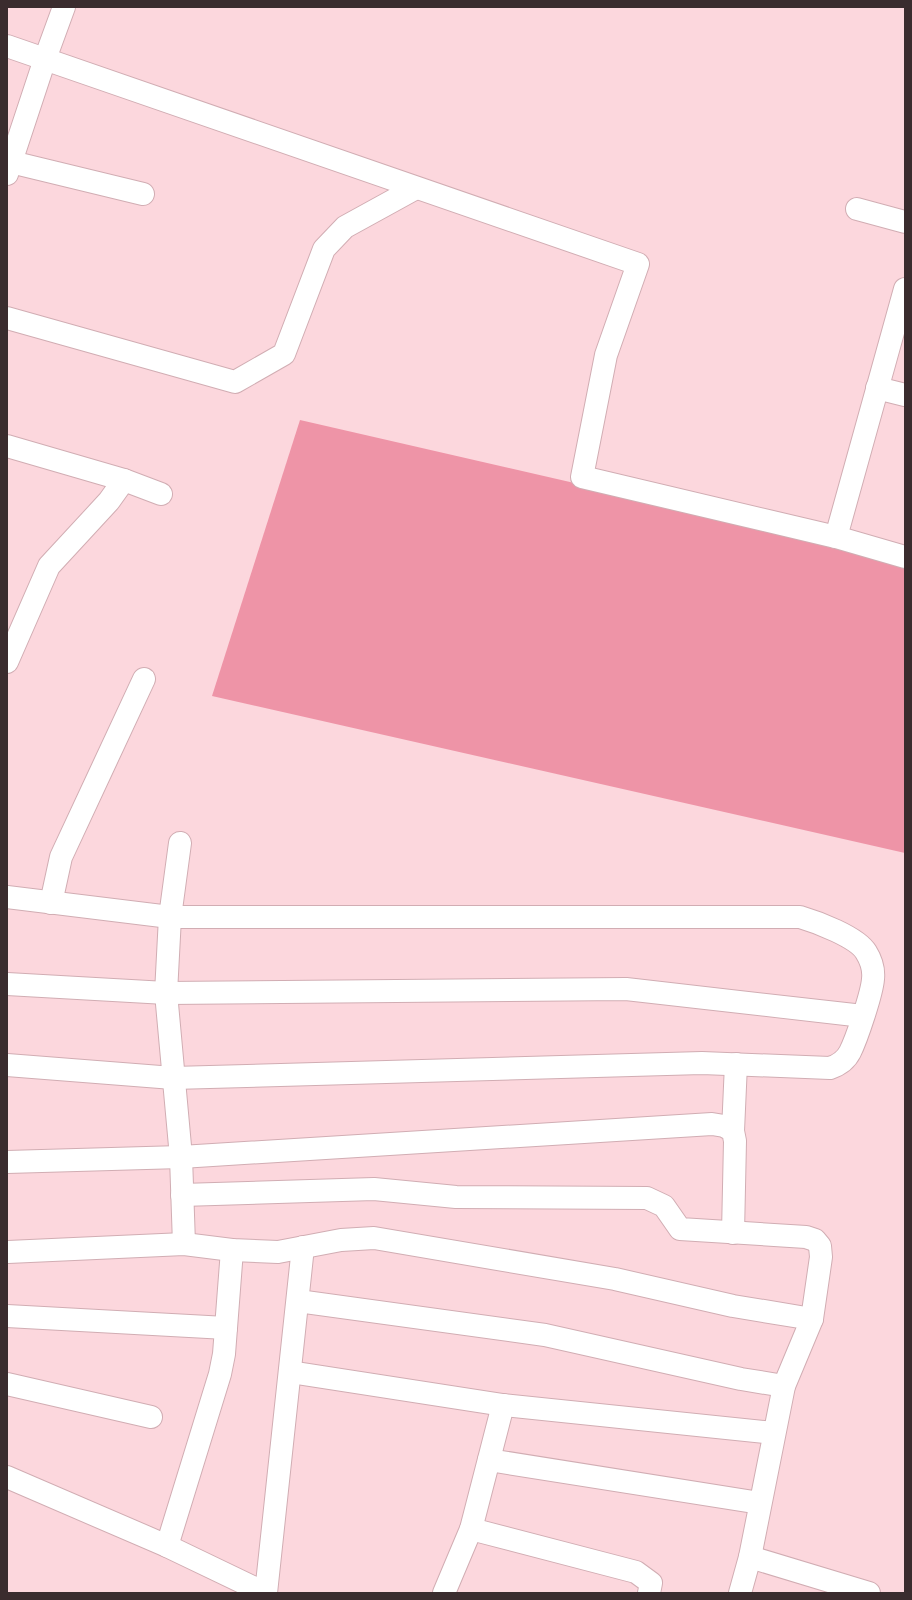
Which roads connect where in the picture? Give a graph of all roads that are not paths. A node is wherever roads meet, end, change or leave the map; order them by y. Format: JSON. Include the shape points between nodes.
{"nodes":[{"id":1,"x":64,"y":7,"type":"edge"},
{"id":2,"x":7,"y":46,"type":"edge"},
{"id":3,"x":45,"y":59,"type":"junction"},
{"id":4,"x":9,"y":168,"type":"edge"},
{"id":5,"x":416,"y":188,"type":"junction"},
{"id":6,"x":143,"y":194,"type":"dead end"},
{"id":7,"x":857,"y":209,"type":"dead end"},
{"id":8,"x":905,"y":222,"type":"edge"},
{"id":9,"x":905,"y":289,"type":"edge"},
{"id":10,"x":7,"y":318,"type":"edge"},
{"id":11,"x":877,"y":388,"type":"junction"},
{"id":12,"x":905,"y":395,"type":"edge"},
{"id":13,"x":7,"y":446,"type":"edge"},
{"id":14,"x":124,"y":480,"type":"junction"},
{"id":15,"x":161,"y":494,"type":"dead end"},
{"id":16,"x":836,"y":537,"type":"junction"},
{"id":17,"x":905,"y":557,"type":"edge"},
{"id":18,"x":7,"y":662,"type":"edge"},
{"id":19,"x":144,"y":680,"type":"dead end"},
{"id":20,"x":180,"y":843,"type":"dead end"},
{"id":21,"x":7,"y":897,"type":"edge"},
{"id":22,"x":51,"y":902,"type":"junction"},
{"id":23,"x":170,"y":917,"type":"junction"},
{"id":24,"x":7,"y":984,"type":"edge"},
{"id":25,"x":166,"y":994,"type":"junction"},
{"id":26,"x":862,"y":1016,"type":"junction"},
{"id":27,"x":736,"y":1064,"type":"junction"},
{"id":28,"x":7,"y":1065,"type":"edge"},
{"id":29,"x":173,"y":1078,"type":"junction"},
{"id":30,"x":732,"y":1131,"type":"junction"},
{"id":31,"x":181,"y":1157,"type":"junction"},
{"id":32,"x":7,"y":1162,"type":"edge"},
{"id":33,"x":182,"y":1196,"type":"junction"},
{"id":34,"x":733,"y":1233,"type":"junction"},
{"id":35,"x":184,"y":1244,"type":"junction"},
{"id":36,"x":303,"y":1247,"type":"junction"},
{"id":37,"x":232,"y":1250,"type":"junction"},
{"id":38,"x":8,"y":1252,"type":"dead end"},
{"id":39,"x":298,"y":1301,"type":"junction"},
{"id":40,"x":7,"y":1316,"type":"edge"},
{"id":41,"x":812,"y":1319,"type":"junction"},
{"id":42,"x":226,"y":1328,"type":"junction"},
{"id":43,"x":290,"y":1372,"type":"junction"},
{"id":44,"x":7,"y":1384,"type":"edge"},
{"id":45,"x":784,"y":1386,"type":"junction"},
{"id":46,"x":503,"y":1405,"type":"junction"},
{"id":47,"x":151,"y":1417,"type":"dead end"},
{"id":48,"x":774,"y":1433,"type":"junction"},
{"id":49,"x":489,"y":1460,"type":"junction"},
{"id":50,"x":7,"y":1477,"type":"edge"},
{"id":51,"x":760,"y":1503,"type":"junction"},
{"id":52,"x":471,"y":1529,"type":"junction"},
{"id":53,"x":167,"y":1546,"type":"junction"},
{"id":54,"x":750,"y":1556,"type":"junction"},
{"id":55,"x":266,"y":1593,"type":"edge"},
{"id":56,"x":444,"y":1593,"type":"edge"},
{"id":57,"x":650,"y":1593,"type":"edge"},
{"id":58,"x":740,"y":1593,"type":"edge"},
{"id":59,"x":869,"y":1593,"type":"edge"}],
"edges":[{"from":1,"to":3,"type":"street"},
{"from":2,"to":3,"type":"street"},
{"from":3,"to":4,"type":"street"},
{"from":3,"to":5,"type":"street"},
{"from":4,"to":6,"type":"street"},
{"from":5,"to":10,"type":"street","via":[[345,227],[324,249],[284,354],[235,382]]},
{"from":5,"to":16,"type":"street","via":[[638,264],[606,355],[582,477]]},
{"from":7,"to":8,"type":"street"},
{"from":9,"to":11,"type":"street"},
{"from":11,"to":12,"type":"street"},
{"from":11,"to":16,"type":"street"},
{"from":13,"to":14,"type":"street"},
{"from":14,"to":15,"type":"street"},
{"from":14,"to":18,"type":"street","via":[[109,501],[49,566]]},
{"from":16,"to":17,"type":"street"},
{"from":19,"to":22,"type":"street","via":[[61,857]]},
{"from":20,"to":23,"type":"street"},
{"from":21,"to":22,"type":"street"},
{"from":22,"to":23,"type":"street"},
{"from":23,"to":25,"type":"street"},
{"from":23,"to":26,"type":"street","via":[[800,917],[823,925],[855,942],[866,951],[872,963],[874,977]]},
{"from":24,"to":25,"type":"street"},
{"from":25,"to":26,"type":"street","via":[[626,989]]},
{"from":25,"to":29,"type":"street"},
{"from":26,"to":27,"type":"street","via":[[850,1052],[840,1065],[830,1068]]},
{"from":27,"to":29,"type":"street"},
{"from":27,"to":30,"type":"street"},
{"from":28,"to":29,"type":"street"},
{"from":29,"to":31,"type":"street"},
{"from":30,"to":31,"type":"street","via":[[724,1126],[712,1124]]},
{"from":30,"to":34,"type":"street","via":[[735,1141]]},
{"from":31,"to":32,"type":"street"},
{"from":31,"to":33,"type":"street"},
{"from":33,"to":34,"type":"street","via":[[374,1189],[456,1197],[647,1198],[664,1206],[680,1229]]},
{"from":33,"to":35,"type":"street"},
{"from":34,"to":41,"type":"street","via":[[806,1237],[815,1240],[820,1246],[821,1257]]},
{"from":35,"to":37,"type":"street"},
{"from":35,"to":38,"type":"street"},
{"from":36,"to":37,"type":"street","via":[[278,1252]]},
{"from":36,"to":39,"type":"street"},
{"from":36,"to":41,"type":"street","via":[[340,1240],[374,1238],[615,1278],[733,1306]]},
{"from":37,"to":42,"type":"street"},
{"from":39,"to":43,"type":"street"},
{"from":39,"to":45,"type":"street","via":[[545,1335],[741,1379]]},
{"from":40,"to":42,"type":"street"},
{"from":41,"to":45,"type":"street"},
{"from":42,"to":53,"type":"street","via":[[220,1374]]},
{"from":43,"to":46,"type":"street"},
{"from":43,"to":55,"type":"street"},
{"from":44,"to":47,"type":"street"},
{"from":45,"to":48,"type":"street"},
{"from":46,"to":48,"type":"street"},
{"from":46,"to":49,"type":"street"},
{"from":48,"to":51,"type":"street"},
{"from":49,"to":51,"type":"street"},
{"from":49,"to":52,"type":"street"},
{"from":50,"to":53,"type":"street"},
{"from":51,"to":54,"type":"street"},
{"from":52,"to":56,"type":"street"},
{"from":52,"to":57,"type":"street","via":[[636,1572],[652,1583]]},
{"from":53,"to":55,"type":"street"},
{"from":54,"to":58,"type":"street"},
{"from":54,"to":59,"type":"street"}]}
